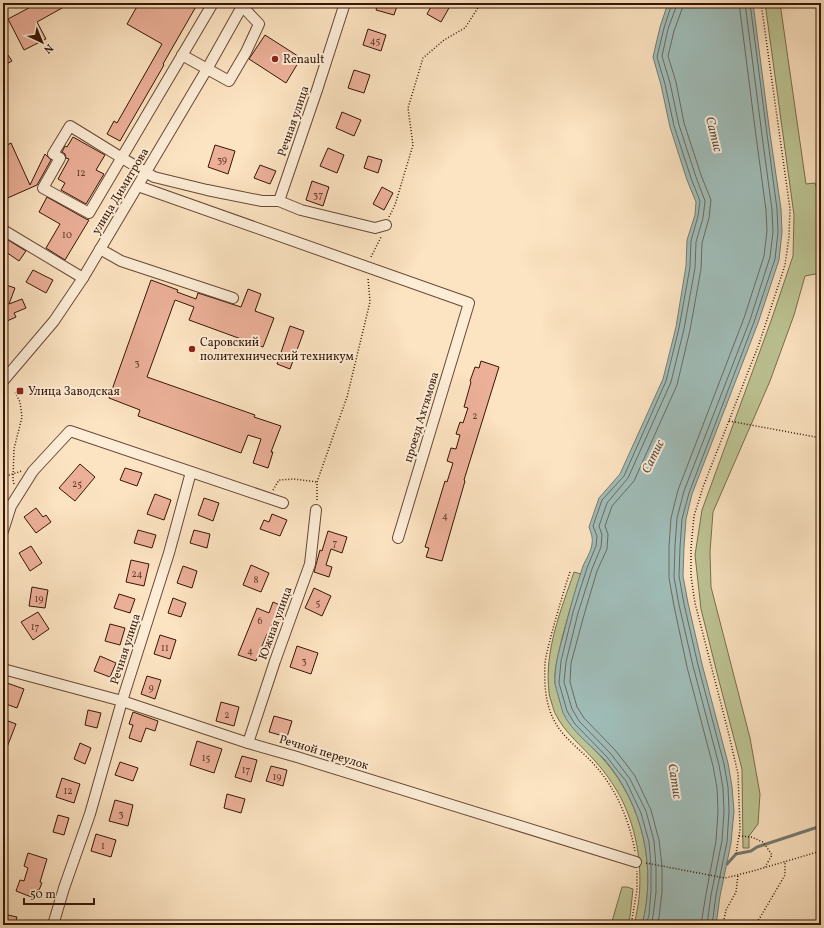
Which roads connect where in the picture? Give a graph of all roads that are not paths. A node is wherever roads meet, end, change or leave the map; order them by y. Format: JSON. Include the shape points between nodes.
{"nodes":[{"id":1,"x":212,"y":3,"type":"edge"},
{"id":2,"x":345,"y":3,"type":"edge"},
{"id":3,"x":243,"y":5,"type":"edge"},
{"id":4,"x":182,"y":55,"type":"junction"},
{"id":5,"x":207,"y":69,"type":"junction"},
{"id":6,"x":122,"y":157,"type":"junction"},
{"id":7,"x":146,"y":172,"type":"junction"},
{"id":8,"x":138,"y":186,"type":"junction"},
{"id":9,"x":279,"y":201,"type":"junction"},
{"id":10,"x":386,"y":225,"type":"road end"},
{"id":11,"x":3,"y":230,"type":"edge"},
{"id":12,"x":100,"y":249,"type":"junction"},
{"id":13,"x":83,"y":278,"type":"junction"},
{"id":14,"x":233,"y":298,"type":"dead end"},
{"id":15,"x":3,"y":381,"type":"edge"},
{"id":16,"x":191,"y":472,"type":"junction"},
{"id":17,"x":283,"y":503,"type":"dead end"},
{"id":18,"x":316,"y":510,"type":"road end"},
{"id":19,"x":3,"y":531,"type":"edge"},
{"id":20,"x":398,"y":538,"type":"dead end"},
{"id":21,"x":3,"y":669,"type":"edge"},
{"id":22,"x":122,"y":701,"type":"junction"},
{"id":23,"x":248,"y":743,"type":"junction"},
{"id":24,"x":642,"y":863,"type":"road end"},
{"id":25,"x":53,"y":925,"type":"edge"}],
"edges":[{"from":1,"to":4,"type":"street"},
{"from":2,"to":9,"type":"street","name":"Речная улица"},
{"from":3,"to":5,"type":"street","name":"улица Димитрова"},
{"from":3,"to":5,"type":"street","via":[[259,24],[246,52],[229,81]]},
{"from":4,"to":5,"type":"street"},
{"from":4,"to":6,"type":"street"},
{"from":5,"to":7,"type":"street","name":"улица Димитрова"},
{"from":6,"to":6,"type":"street","via":[[89,213],[43,188],[60,158],[53,154],[70,126]]},
{"from":6,"to":7,"type":"street"},
{"from":7,"to":8,"type":"street","name":"улица Димитрова"},
{"from":7,"to":9,"type":"street","via":[[207,190],[262,201]]},
{"from":8,"to":12,"type":"street","name":"улица Димитрова"},
{"from":8,"to":20,"type":"street","name":"проезд Ахтямова","via":[[469,303]]},
{"from":9,"to":10,"type":"street","via":[[301,210],[368,227]]},
{"from":11,"to":13,"type":"street"},
{"from":12,"to":13,"type":"street","name":"улица Димитрова"},
{"from":12,"to":14,"type":"street","via":[[121,261]]},
{"from":13,"to":15,"type":"street","name":"улица Димитрова","via":[[54,321]]},
{"from":16,"to":17,"type":"street"},
{"from":16,"to":19,"type":"street","via":[[70,431],[33,471],[11,506]]},
{"from":16,"to":22,"type":"street","name":"Речная улица","via":[[169,552]]},
{"from":18,"to":23,"type":"street","name":"Южная улица","via":[[310,564]]},
{"from":21,"to":22,"type":"street","name":"Речной переулок"},
{"from":22,"to":23,"type":"street","name":"Речной переулок"},
{"from":22,"to":25,"type":"street","name":"Речная улица","via":[[90,814]]},
{"from":23,"to":24,"type":"street","name":"Речной переулок"}]}
